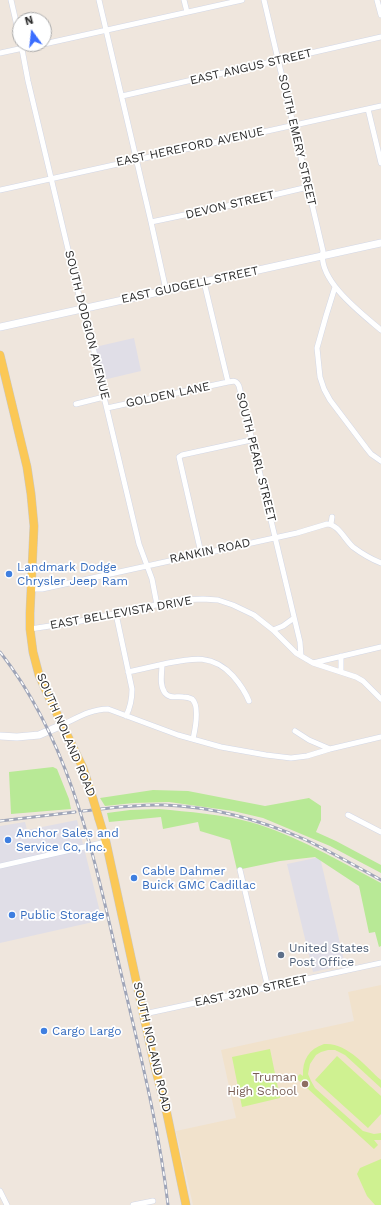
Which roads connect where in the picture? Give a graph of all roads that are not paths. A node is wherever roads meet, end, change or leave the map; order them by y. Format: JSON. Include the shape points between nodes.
{"nodes":[{"id":1,"x":10,"y":0,"type":"edge"},
{"id":2,"x":99,"y":0,"type":"edge"},
{"id":3,"x":184,"y":0,"type":"edge"},
{"id":4,"x":242,"y":0,"type":"edge"},
{"id":5,"x":264,"y":0,"type":"edge"},
{"id":6,"x":377,"y":0,"type":"edge"},
{"id":7,"x":13,"y":12,"type":"edge"},
{"id":8,"x":187,"y":12,"type":"junction"},
{"id":9,"x":381,"y":15,"type":"edge"},
{"id":10,"x":106,"y":30,"type":"junction"},
{"id":11,"x":381,"y":37,"type":"edge"},
{"id":12,"x":52,"y":42,"type":"edge"},
{"id":13,"x":12,"y":49,"type":"edge"},
{"id":14,"x":23,"y":52,"type":"edge"},
{"id":15,"x":0,"y":53,"type":"edge"},
{"id":16,"x":279,"y":60,"type":"junction"},
{"id":17,"x":122,"y":96,"type":"junction"},
{"id":18,"x":381,"y":106,"type":"edge"},
{"id":19,"x":368,"y":109,"type":"junction"},
{"id":20,"x":293,"y":125,"type":"junction"},
{"id":21,"x":136,"y":159,"type":"junction"},
{"id":22,"x":381,"y":163,"type":"edge"},
{"id":23,"x":51,"y":178,"type":"junction"},
{"id":24,"x":308,"y":187,"type":"junction"},
{"id":25,"x":0,"y":190,"type":"edge"},
{"id":26,"x":151,"y":222,"type":"junction"},
{"id":27,"x":381,"y":243,"type":"edge"},
{"id":28,"x":322,"y":256,"type":"junction"},
{"id":29,"x":204,"y":282,"type":"junction"},
{"id":30,"x":335,"y":287,"type":"junction"},
{"id":31,"x":166,"y":290,"type":"junction"},
{"id":32,"x":83,"y":308,"type":"junction"},
{"id":33,"x":0,"y":327,"type":"edge"},
{"id":34,"x":381,"y":330,"type":"edge"},
{"id":35,"x":0,"y":356,"type":"edge"},
{"id":36,"x":228,"y":382,"type":"junction"},
{"id":37,"x":104,"y":398,"type":"junction"},
{"id":38,"x":76,"y":404,"type":"dead end"},
{"id":39,"x":107,"y":408,"type":"junction"},
{"id":40,"x":251,"y":440,"type":"junction"},
{"id":41,"x":381,"y":461,"type":"edge"},
{"id":42,"x":332,"y":518,"type":"dead end"},
{"id":43,"x":331,"y":524,"type":"junction"},
{"id":44,"x":275,"y":537,"type":"junction"},
{"id":45,"x":201,"y":553,"type":"junction"},
{"id":46,"x":381,"y":563,"type":"edge"},
{"id":47,"x":146,"y":565,"type":"junction"},
{"id":48,"x":31,"y":589,"type":"junction"},
{"id":49,"x":157,"y":605,"type":"junction"},
{"id":50,"x":116,"y":614,"type":"junction"},
{"id":51,"x":294,"y":618,"type":"junction"},
{"id":52,"x":30,"y":629,"type":"junction"},
{"id":53,"x":274,"y":630,"type":"junction"},
{"id":54,"x":381,"y":647,"type":"edge"},
{"id":55,"x":301,"y":656,"type":"junction"},
{"id":56,"x":341,"y":656,"type":"junction"},
{"id":57,"x":314,"y":663,"type":"junction"},
{"id":58,"x":162,"y":665,"type":"junction"},
{"id":59,"x":128,"y":672,"type":"junction"},
{"id":60,"x":341,"y":672,"type":"junction"},
{"id":61,"x":381,"y":699,"type":"edge"},
{"id":62,"x":249,"y":701,"type":"dead end"},
{"id":63,"x":126,"y":716,"type":"junction"},
{"id":64,"x":62,"y":725,"type":"junction"},
{"id":65,"x":295,"y":730,"type":"dead end"},
{"id":66,"x":0,"y":736,"type":"edge"},
{"id":67,"x":381,"y":737,"type":"edge"},
{"id":68,"x":193,"y":739,"type":"junction"},
{"id":69,"x":330,"y":749,"type":"junction"},
{"id":70,"x":348,"y":815,"type":"dead end"},
{"id":71,"x":381,"y":832,"type":"edge"},
{"id":72,"x":106,"y":842,"type":"junction"},
{"id":73,"x":0,"y":866,"type":"edge"},
{"id":74,"x":240,"y":870,"type":"dead end"},
{"id":75,"x":381,"y":964,"type":"edge"},
{"id":76,"x":268,"y":988,"type":"junction"},
{"id":77,"x":144,"y":1014,"type":"junction"},
{"id":78,"x":0,"y":1191,"type":"edge"},
{"id":79,"x":154,"y":1201,"type":"dead end"},
{"id":80,"x":7,"y":1205,"type":"edge"},
{"id":81,"x":133,"y":1205,"type":"edge"},
{"id":82,"x":186,"y":1205,"type":"edge"}],
"edges":[{"from":1,"to":7,"type":"street"},
{"from":2,"to":10,"type":"street"},
{"from":3,"to":8,"type":"street"},
{"from":4,"to":8,"type":"street"},
{"from":5,"to":16,"type":"street","name":"SOUTH EMERY STREET"},
{"from":6,"to":9,"type":"street"},
{"from":8,"to":10,"type":"street"},
{"from":10,"to":12,"type":"street"},
{"from":10,"to":17,"type":"street"},
{"from":11,"to":16,"type":"street","name":"EAST ANGUS STREET"},
{"from":13,"to":15,"type":"street"},
{"from":14,"to":23,"type":"street","name":"SOUTH DODGION AVENUE"},
{"from":16,"to":17,"type":"street","name":"EAST ANGUS STREET"},
{"from":16,"to":20,"type":"street","name":"SOUTH EMERY STREET"},
{"from":17,"to":21,"type":"street"},
{"from":18,"to":19,"type":"street","name":"EAST HEREFORD AVENUE"},
{"from":19,"to":20,"type":"street","name":"EAST HEREFORD AVENUE"},
{"from":19,"to":22,"type":"street"},
{"from":20,"to":21,"type":"street","name":"EAST HEREFORD AVENUE"},
{"from":20,"to":24,"type":"street","name":"SOUTH EMERY STREET"},
{"from":21,"to":23,"type":"street","name":"EAST HEREFORD AVENUE"},
{"from":21,"to":26,"type":"street"},
{"from":23,"to":25,"type":"street","name":"EAST HEREFORD AVENUE"},
{"from":23,"to":32,"type":"street","name":"SOUTH DODGION AVENUE"},
{"from":24,"to":26,"type":"street","name":"DEVON STREET"},
{"from":24,"to":28,"type":"street","name":"SOUTH EMERY STREET"},
{"from":26,"to":31,"type":"street"},
{"from":27,"to":28,"type":"street","name":"EAST GUDGELL STREET"},
{"from":28,"to":29,"type":"street","name":"EAST GUDGELL STREET"},
{"from":28,"to":30,"type":"street","name":"SOUTH EMERY STREET"},
{"from":29,"to":31,"type":"street","name":"EAST GUDGELL STREET"},
{"from":29,"to":36,"type":"street","name":"SOUTH PEARL STREET"},
{"from":30,"to":34,"type":"street","name":"SOUTH EMERY STREET"},
{"from":30,"to":41,"type":"street","via":[[317,348],[320,377],[330,400],[367,449]]},
{"from":31,"to":32,"type":"street","name":"EAST GUDGELL STREET"},
{"from":32,"to":33,"type":"street","name":"EAST GUDGELL STREET"},
{"from":32,"to":37,"type":"street","name":"SOUTH DODGION AVENUE"},
{"from":35,"to":48,"type":"main road","name":"SOUTH NOLAND ROAD","via":[[27,467],[31,494],[34,526]]},
{"from":36,"to":39,"type":"street","name":"GOLDEN LANE"},
{"from":36,"to":40,"type":"street","name":"SOUTH PEARL STREET","via":[[238,383]]},
{"from":37,"to":38,"type":"street"},
{"from":37,"to":39,"type":"street","name":"SOUTH DODGION AVENUE"},
{"from":39,"to":47,"type":"street","name":"SOUTH DODGION AVENUE","via":[[138,544]]},
{"from":40,"to":44,"type":"street","name":"SOUTH PEARL STREET"},
{"from":40,"to":45,"type":"street","via":[[179,457]]},
{"from":42,"to":43,"type":"street"},
{"from":43,"to":44,"type":"street","name":"RANKIN ROAD"},
{"from":43,"to":46,"type":"street","via":[[352,546]]},
{"from":44,"to":45,"type":"street","name":"RANKIN ROAD"},
{"from":44,"to":51,"type":"street","name":"SOUTH PEARL STREET"},
{"from":45,"to":47,"type":"street","name":"RANKIN ROAD"},
{"from":47,"to":48,"type":"street","name":"RANKIN ROAD","via":[[42,589]]},
{"from":47,"to":49,"type":"street","name":"SOUTH DODGION AVENUE","via":[[152,579]]},
{"from":48,"to":52,"type":"main road","name":"SOUTH NOLAND ROAD"},
{"from":49,"to":50,"type":"street","name":"EAST BELLEVISTA DRIVE"},
{"from":49,"to":53,"type":"street","name":"EAST BELLEVISTA DRIVE","via":[[179,600],[218,600],[248,611]]},
{"from":50,"to":52,"type":"street","name":"EAST BELLEVISTA DRIVE"},
{"from":50,"to":59,"type":"street"},
{"from":51,"to":53,"type":"street"},
{"from":51,"to":55,"type":"street","name":"SOUTH PEARL STREET"},
{"from":52,"to":64,"type":"main road","name":"SOUTH NOLAND ROAD","via":[[33,652],[40,674]]},
{"from":53,"to":55,"type":"street","name":"EAST BELLEVISTA DRIVE"},
{"from":54,"to":56,"type":"street"},
{"from":55,"to":57,"type":"street","name":"EAST BELLEVISTA DRIVE"},
{"from":56,"to":57,"type":"street"},
{"from":56,"to":60,"type":"street"},
{"from":57,"to":60,"type":"street"},
{"from":58,"to":59,"type":"street"},
{"from":58,"to":62,"type":"street","via":[[197,658],[219,664],[243,687]]},
{"from":58,"to":68,"type":"street","via":[[162,684],[166,694],[192,699],[195,703]]},
{"from":59,"to":63,"type":"street","via":[[132,699]]},
{"from":60,"to":61,"type":"street","via":[[356,677]]},
{"from":63,"to":64,"type":"street","via":[[108,709],[98,710]]},
{"from":63,"to":68,"type":"street"},
{"from":64,"to":66,"type":"street","via":[[39,735]]},
{"from":64,"to":72,"type":"main road","name":"SOUTH NOLAND ROAD","bridge":true,"via":[[83,768]]},
{"from":65,"to":69,"type":"street","via":[[309,740]]},
{"from":67,"to":69,"type":"street"},
{"from":68,"to":69,"type":"street","via":[[277,757],[302,757]]},
{"from":70,"to":71,"type":"street"},
{"from":72,"to":73,"type":"street"},
{"from":72,"to":77,"type":"main road","name":"SOUTH NOLAND ROAD"},
{"from":74,"to":76,"type":"street"},
{"from":75,"to":76,"type":"street","name":"EAST 32ND STREET"},
{"from":76,"to":77,"type":"street","name":"EAST 32ND STREET"},
{"from":77,"to":82,"type":"main road","name":"SOUTH NOLAND ROAD"},
{"from":78,"to":80,"type":"street"},
{"from":79,"to":81,"type":"street"}]}
